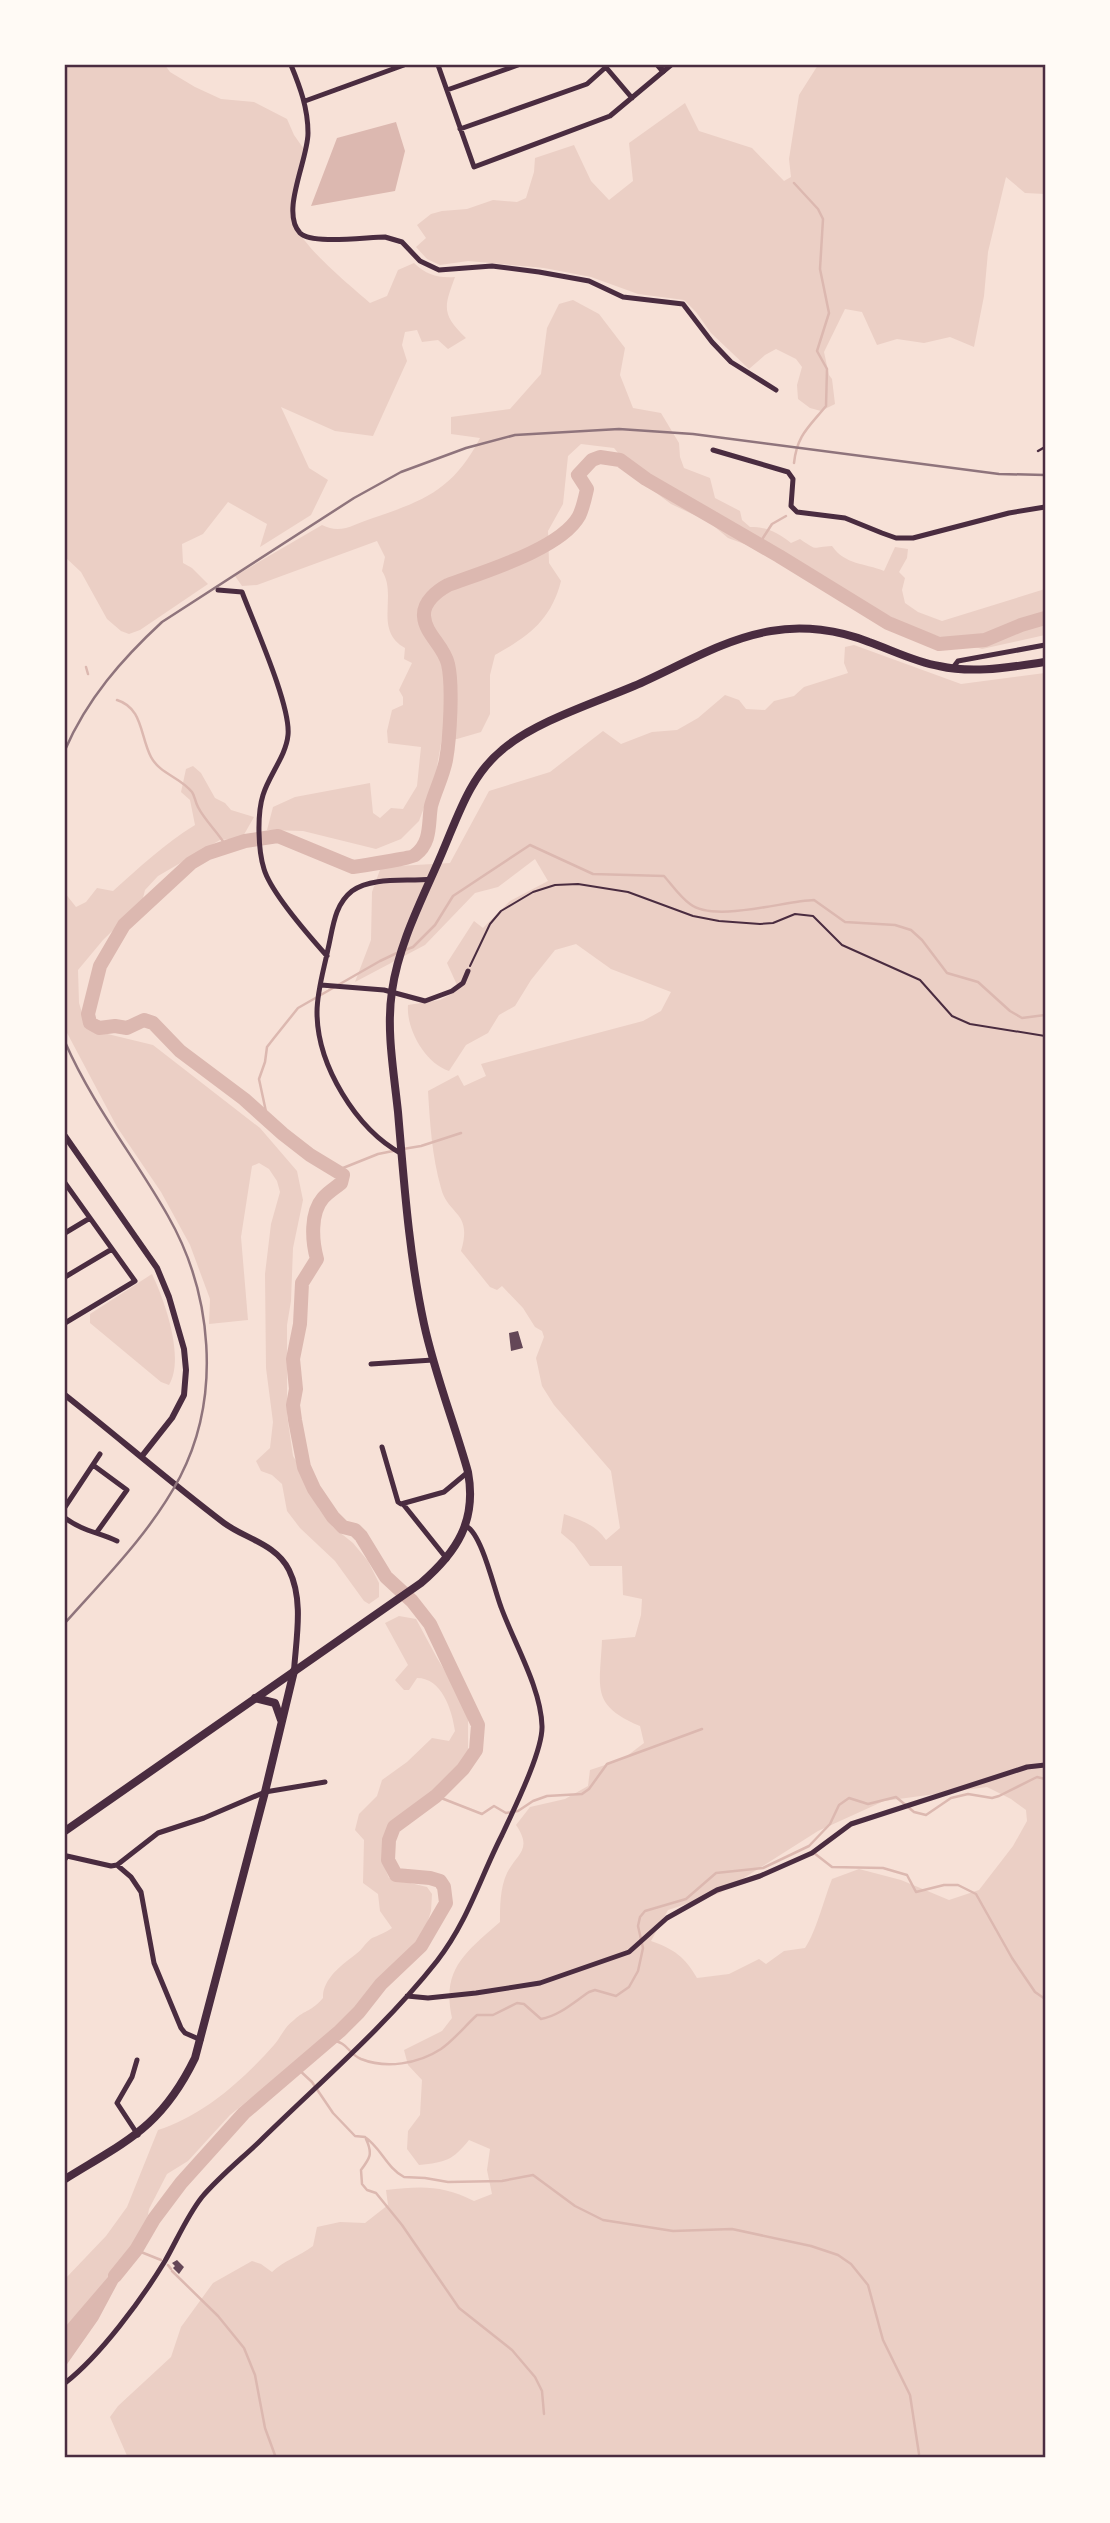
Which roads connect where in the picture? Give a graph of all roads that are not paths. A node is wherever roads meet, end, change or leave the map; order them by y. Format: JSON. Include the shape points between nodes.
{"nodes":[{"id":1,"x":291,"y":65,"type":"edge"},
{"id":2,"x":404,"y":65,"type":"edge"},
{"id":3,"x":438,"y":65,"type":"edge"},
{"id":4,"x":519,"y":65,"type":"edge"},
{"id":5,"x":658,"y":65,"type":"edge"},
{"id":6,"x":671,"y":65,"type":"edge"},
{"id":7,"x":605,"y":66,"type":"edge"},
{"id":8,"x":663,"y":71,"type":"junction"},
{"id":9,"x":447,"y":90,"type":"junction"},
{"id":10,"x":632,"y":98,"type":"junction"},
{"id":11,"x":305,"y":101,"type":"junction"},
{"id":12,"x":460,"y":129,"type":"junction"},
{"id":13,"x":776,"y":390,"type":"dead end"},
{"id":14,"x":1045,"y":447,"type":"edge"},
{"id":15,"x":713,"y":450,"type":"dead end"},
{"id":16,"x":1038,"y":451,"type":"dead end"},
{"id":17,"x":1045,"y":507,"type":"edge"},
{"id":18,"x":218,"y":590,"type":"dead end"},
{"id":19,"x":1045,"y":645,"type":"edge"},
{"id":20,"x":1045,"y":662,"type":"edge"},
{"id":21,"x":952,"y":668,"type":"junction"},
{"id":22,"x":431,"y":879,"type":"junction"},
{"id":23,"x":327,"y":956,"type":"junction"},
{"id":24,"x":468,"y":971,"type":"road end"},
{"id":25,"x":321,"y":985,"type":"junction"},
{"id":26,"x":392,"y":993,"type":"junction"},
{"id":27,"x":65,"y":1136,"type":"edge"},
{"id":28,"x":402,"y":1151,"type":"junction"},
{"id":29,"x":66,"y":1186,"type":"edge"},
{"id":30,"x":89,"y":1218,"type":"junction"},
{"id":31,"x":65,"y":1233,"type":"edge"},
{"id":32,"x":112,"y":1249,"type":"junction"},
{"id":33,"x":65,"y":1277,"type":"edge"},
{"id":34,"x":65,"y":1323,"type":"edge"},
{"id":35,"x":433,"y":1360,"type":"junction"},
{"id":36,"x":371,"y":1364,"type":"dead end"},
{"id":37,"x":65,"y":1395,"type":"edge"},
{"id":38,"x":382,"y":1447,"type":"dead end"},
{"id":39,"x":100,"y":1454,"type":"dead end"},
{"id":40,"x":142,"y":1456,"type":"junction"},
{"id":41,"x":93,"y":1465,"type":"junction"},
{"id":42,"x":468,"y":1472,"type":"junction"},
{"id":43,"x":403,"y":1504,"type":"junction"},
{"id":44,"x":65,"y":1507,"type":"edge"},
{"id":45,"x":65,"y":1518,"type":"edge"},
{"id":46,"x":466,"y":1526,"type":"junction"},
{"id":47,"x":97,"y":1532,"type":"junction"},
{"id":48,"x":117,"y":1541,"type":"dead end"},
{"id":49,"x":447,"y":1559,"type":"junction"},
{"id":50,"x":294,"y":1671,"type":"junction"},
{"id":51,"x":255,"y":1698,"type":"junction"},
{"id":52,"x":281,"y":1723,"type":"junction"},
{"id":53,"x":1045,"y":1765,"type":"edge"},
{"id":54,"x":325,"y":1782,"type":"dead end"},
{"id":55,"x":265,"y":1792,"type":"junction"},
{"id":56,"x":65,"y":1831,"type":"edge"},
{"id":57,"x":65,"y":1859,"type":"edge"},
{"id":58,"x":117,"y":1865,"type":"junction"},
{"id":59,"x":407,"y":1996,"type":"junction"},
{"id":60,"x":201,"y":2040,"type":"junction"},
{"id":61,"x":137,"y":2060,"type":"dead end"},
{"id":62,"x":138,"y":2135,"type":"junction"},
{"id":63,"x":65,"y":2179,"type":"edge"},
{"id":64,"x":65,"y":2383,"type":"edge"}],
"edges":[{"from":1,"to":11,"type":"street"},
{"from":2,"to":11,"type":"street"},
{"from":3,"to":9,"type":"street"},
{"from":4,"to":9,"type":"street"},
{"from":5,"to":8,"type":"street"},
{"from":6,"to":8,"type":"street"},
{"from":7,"to":10,"type":"street"},
{"from":7,"to":12,"type":"street","via":[[587,84]]},
{"from":8,"to":10,"type":"street"},
{"from":9,"to":12,"type":"street"},
{"from":10,"to":12,"type":"street","via":[[610,116],[474,167]]},
{"from":11,"to":13,"type":"street","via":[[307,144],[292,219],[300,234],[314,239],[396,238],[420,261],[439,270],[492,266],[539,272],[589,281],[622,297],[677,302],[731,362]]},
{"from":14,"to":16,"type":"lane"},
{"from":15,"to":17,"type":"street","via":[[788,472],[793,479],[791,506],[797,512],[845,518],[896,538],[928,536]]},
{"from":18,"to":23,"type":"street","via":[[243,592],[288,723],[288,738],[265,789],[259,817],[264,870]]},
{"from":19,"to":21,"type":"street","via":[[958,661]]},
{"from":20,"to":21,"type":"main road","via":[[995,669]]},
{"from":21,"to":22,"type":"main road","via":[[833,632],[771,631],[740,639],[551,722],[503,748],[474,782]]},
{"from":22,"to":23,"type":"street","via":[[372,883],[354,890],[336,914]]},
{"from":22,"to":26,"type":"main road","via":[[402,945]]},
{"from":23,"to":25,"type":"street"},
{"from":24,"to":26,"type":"street","via":[[463,983],[425,1001]]},
{"from":25,"to":26,"type":"street"},
{"from":25,"to":28,"type":"street","via":[[318,1026],[328,1066],[357,1114],[383,1144]]},
{"from":26,"to":28,"type":"main road","via":[[391,1035]]},
{"from":27,"to":40,"type":"street","via":[[157,1268],[184,1349],[184,1395]]},
{"from":28,"to":35,"type":"main road","via":[[415,1279]]},
{"from":29,"to":30,"type":"street"},
{"from":30,"to":31,"type":"street"},
{"from":30,"to":32,"type":"street"},
{"from":32,"to":33,"type":"street"},
{"from":32,"to":34,"type":"street","via":[[135,1281]]},
{"from":35,"to":36,"type":"street"},
{"from":35,"to":42,"type":"main road"},
{"from":37,"to":40,"type":"street"},
{"from":38,"to":43,"type":"street","via":[[398,1502]]},
{"from":39,"to":41,"type":"street"},
{"from":40,"to":50,"type":"street","via":[[227,1525],[266,1546],[285,1563],[298,1606]]},
{"from":41,"to":44,"type":"street"},
{"from":41,"to":47,"type":"street","via":[[127,1490]]},
{"from":42,"to":43,"type":"street","via":[[444,1492]]},
{"from":42,"to":46,"type":"main road","via":[[471,1488]]},
{"from":43,"to":49,"type":"street"},
{"from":45,"to":47,"type":"street","via":[[80,1529]]},
{"from":46,"to":49,"type":"main road"},
{"from":46,"to":59,"type":"street","via":[[476,1535],[533,1685],[542,1735],[463,1924]]},
{"from":47,"to":48,"type":"street"},
{"from":49,"to":50,"type":"main road","via":[[421,1583]]},
{"from":50,"to":51,"type":"main road"},
{"from":50,"to":52,"type":"main road"},
{"from":51,"to":52,"type":"main road","via":[[275,1703]]},
{"from":51,"to":56,"type":"main road"},
{"from":52,"to":55,"type":"main road"},
{"from":53,"to":59,"type":"street","via":[[845,1827],[813,1852],[717,1890],[667,1917],[629,1952],[540,1983],[428,1998]]},
{"from":54,"to":55,"type":"street"},
{"from":55,"to":58,"type":"street","via":[[158,1833]]},
{"from":55,"to":60,"type":"main road"},
{"from":57,"to":58,"type":"street"},
{"from":58,"to":60,"type":"street","via":[[141,1892],[154,1963],[181,2028]]},
{"from":59,"to":64,"type":"street","via":[[204,2195],[139,2301]]},
{"from":60,"to":62,"type":"main road","via":[[187,2076]]},
{"from":61,"to":62,"type":"street","via":[[117,2103]]},
{"from":62,"to":63,"type":"main road"}]}
